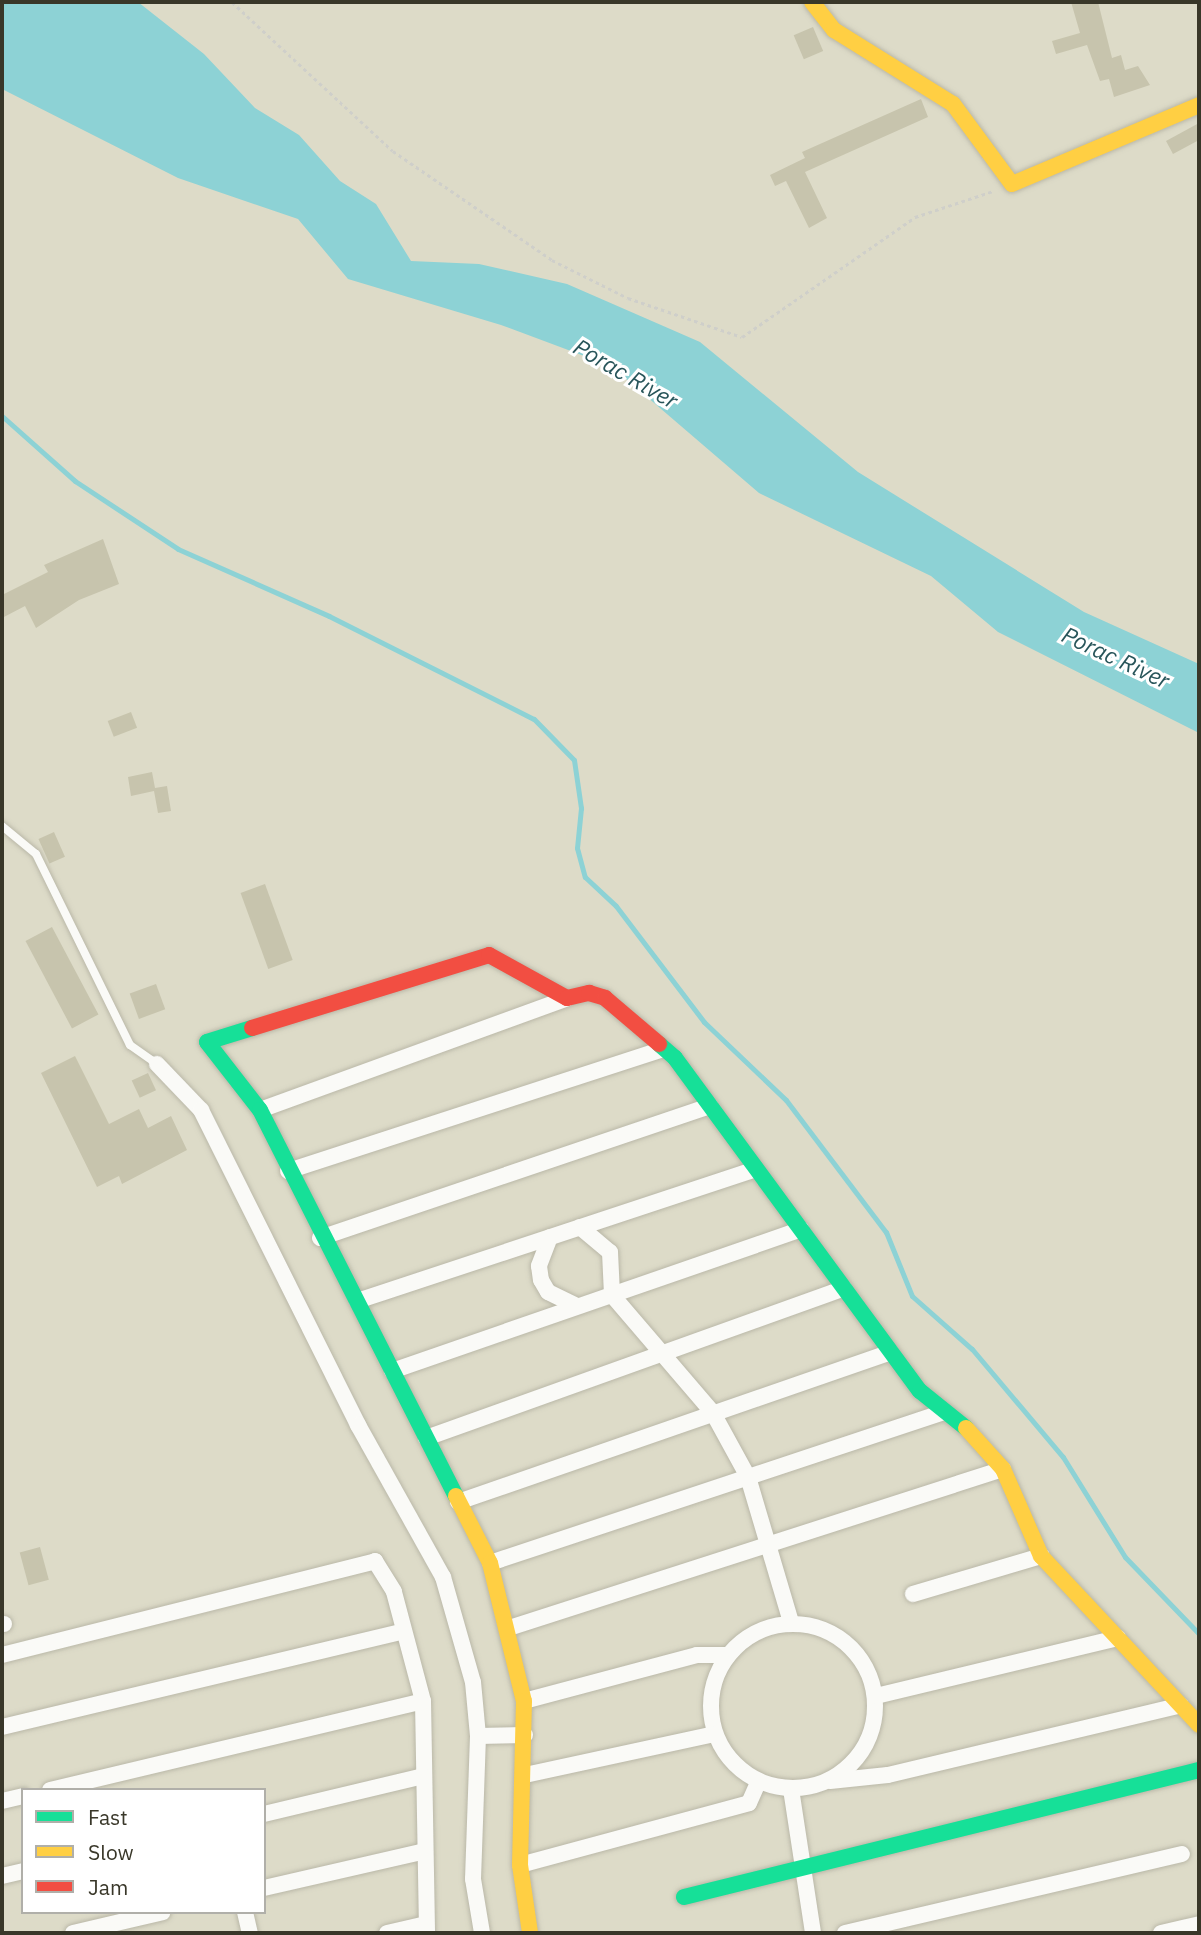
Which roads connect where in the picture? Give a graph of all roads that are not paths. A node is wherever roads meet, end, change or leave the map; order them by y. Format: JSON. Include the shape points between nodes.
{"nodes":[{"id":1,"x":812,"y":2,"type":"edge"},
{"id":2,"x":1199,"y":105,"type":"edge"},
{"id":3,"x":2,"y":826,"type":"edge"},
{"id":4,"x":567,"y":998,"type":"junction"},
{"id":5,"x":664,"y":1049,"type":"junction"},
{"id":6,"x":157,"y":1065,"type":"joint"},
{"id":7,"x":710,"y":1106,"type":"junction"},
{"id":8,"x":260,"y":1110,"type":"junction"},
{"id":9,"x":756,"y":1169,"type":"junction"},
{"id":10,"x":288,"y":1171,"type":"junction"},
{"id":11,"x":580,"y":1227,"type":"junction"},
{"id":12,"x":801,"y":1229,"type":"junction"},
{"id":13,"x":550,"y":1237,"type":"junction"},
{"id":14,"x":320,"y":1238,"type":"junction"},
{"id":15,"x":844,"y":1288,"type":"junction"},
{"id":16,"x":612,"y":1294,"type":"junction"},
{"id":17,"x":357,"y":1301,"type":"junction"},
{"id":18,"x":578,"y":1306,"type":"junction"},
{"id":19,"x":891,"y":1352,"type":"junction"},
{"id":20,"x":662,"y":1353,"type":"junction"},
{"id":21,"x":392,"y":1371,"type":"junction"},
{"id":22,"x":943,"y":1412,"type":"junction"},
{"id":23,"x":713,"y":1413,"type":"junction"},
{"id":24,"x":426,"y":1438,"type":"junction"},
{"id":25,"x":1003,"y":1469,"type":"junction"},
{"id":26,"x":748,"y":1477,"type":"junction"},
{"id":27,"x":458,"y":1502,"type":"junction"},
{"id":28,"x":768,"y":1545,"type":"junction"},
{"id":29,"x":1041,"y":1556,"type":"junction"},
{"id":30,"x":490,"y":1563,"type":"junction"},
{"id":31,"x":913,"y":1594,"type":"dead end"},
{"id":32,"x":791,"y":1622,"type":"junction"},
{"id":33,"x":509,"y":1628,"type":"junction"},
{"id":34,"x":404,"y":1631,"type":"junction"},
{"id":35,"x":1118,"y":1638,"type":"junction"},
{"id":36,"x":2,"y":1655,"type":"edge"},
{"id":37,"x":728,"y":1655,"type":"junction"},
{"id":38,"x":876,"y":1696,"type":"junction"},
{"id":39,"x":422,"y":1701,"type":"junction"},
{"id":40,"x":524,"y":1701,"type":"junction"},
{"id":41,"x":1181,"y":1705,"type":"junction"},
{"id":42,"x":1199,"y":1725,"type":"edge"},
{"id":43,"x":2,"y":1727,"type":"edge"},
{"id":44,"x":715,"y":1734,"type":"junction"},
{"id":45,"x":525,"y":1735,"type":"junction"},
{"id":46,"x":478,"y":1736,"type":"junction"},
{"id":47,"x":1199,"y":1770,"type":"edge"},
{"id":48,"x":525,"y":1775,"type":"junction"},
{"id":49,"x":424,"y":1776,"type":"junction"},
{"id":50,"x":828,"y":1781,"type":"junction"},
{"id":51,"x":759,"y":1782,"type":"junction"},
{"id":52,"x":58,"y":1788,"type":"edge"},
{"id":53,"x":792,"y":1789,"type":"junction"},
{"id":54,"x":21,"y":1796,"type":"edge"},
{"id":55,"x":2,"y":1801,"type":"edge"},
{"id":56,"x":266,"y":1814,"type":"edge"},
{"id":57,"x":425,"y":1851,"type":"junction"},
{"id":58,"x":1182,"y":1854,"type":"dead end"},
{"id":59,"x":520,"y":1865,"type":"junction"},
{"id":60,"x":803,"y":1867,"type":"junction"},
{"id":61,"x":21,"y":1871,"type":"edge"},
{"id":62,"x":2,"y":1876,"type":"edge"},
{"id":63,"x":266,"y":1888,"type":"edge"},
{"id":64,"x":684,"y":1897,"type":"dead end"},
{"id":65,"x":159,"y":1914,"type":"edge"},
{"id":66,"x":245,"y":1914,"type":"edge"},
{"id":67,"x":1199,"y":1924,"type":"edge"},
{"id":68,"x":130,"y":1927,"type":"edge"},
{"id":69,"x":426,"y":1929,"type":"edge"},
{"id":70,"x":73,"y":1933,"type":"edge"},
{"id":71,"x":250,"y":1933,"type":"edge"},
{"id":72,"x":387,"y":1933,"type":"edge"},
{"id":73,"x":482,"y":1933,"type":"edge"},
{"id":74,"x":530,"y":1933,"type":"edge"},
{"id":75,"x":813,"y":1933,"type":"edge"},
{"id":76,"x":845,"y":1933,"type":"edge"},
{"id":77,"x":1161,"y":1933,"type":"edge"}],
"edges":[{"from":1,"to":2,"type":"street","via":[[834,30],[953,104],[1012,184]]},
{"from":3,"to":6,"type":"lane","via":[[36,854],[130,1045]]},
{"from":4,"to":5,"type":"street","via":[[589,993],[605,998]]},
{"from":4,"to":8,"type":"street"},
{"from":4,"to":8,"type":"street","via":[[489,955],[207,1042]]},
{"from":5,"to":7,"type":"street"},
{"from":5,"to":10,"type":"street"},
{"from":6,"to":46,"type":"street","via":[[201,1110],[358,1425],[443,1577],[473,1682]]},
{"from":7,"to":9,"type":"street"},
{"from":7,"to":14,"type":"street"},
{"from":8,"to":10,"type":"street"},
{"from":9,"to":11,"type":"street"},
{"from":9,"to":12,"type":"street"},
{"from":10,"to":14,"type":"street"},
{"from":11,"to":13,"type":"street"},
{"from":11,"to":16,"type":"street","via":[[610,1252]]},
{"from":12,"to":15,"type":"street"},
{"from":12,"to":16,"type":"street"},
{"from":13,"to":17,"type":"street"},
{"from":13,"to":18,"type":"street","via":[[539,1266],[541,1280],[548,1292]]},
{"from":14,"to":17,"type":"street"},
{"from":15,"to":19,"type":"street"},
{"from":15,"to":20,"type":"street"},
{"from":16,"to":18,"type":"street"},
{"from":16,"to":20,"type":"street"},
{"from":17,"to":21,"type":"street"},
{"from":18,"to":21,"type":"street"},
{"from":19,"to":22,"type":"street"},
{"from":19,"to":23,"type":"street"},
{"from":20,"to":23,"type":"street"},
{"from":20,"to":24,"type":"street"},
{"from":21,"to":24,"type":"street"},
{"from":22,"to":25,"type":"street","via":[[982,1441]]},
{"from":22,"to":26,"type":"street"},
{"from":23,"to":26,"type":"street"},
{"from":23,"to":27,"type":"street"},
{"from":24,"to":27,"type":"street"},
{"from":25,"to":28,"type":"street"},
{"from":25,"to":29,"type":"street"},
{"from":26,"to":28,"type":"street"},
{"from":26,"to":30,"type":"street"},
{"from":27,"to":30,"type":"street"},
{"from":28,"to":32,"type":"street"},
{"from":28,"to":33,"type":"street"},
{"from":29,"to":31,"type":"street"},
{"from":29,"to":35,"type":"street"},
{"from":30,"to":33,"type":"street"},
{"from":32,"to":37,"type":"street","via":[[756,1632]]},
{"from":32,"to":38,"type":"street","via":[[831,1631],[861,1658]]},
{"from":33,"to":40,"type":"street"},
{"from":34,"to":36,"type":"street","via":[[394,1592],[375,1561]]},
{"from":34,"to":39,"type":"street"},
{"from":34,"to":43,"type":"street"},
{"from":35,"to":38,"type":"street"},
{"from":35,"to":41,"type":"street"},
{"from":37,"to":40,"type":"street","via":[[697,1655]]},
{"from":37,"to":44,"type":"street","via":[[712,1693]]},
{"from":38,"to":50,"type":"street","via":[[872,1730],[856,1760]]},
{"from":39,"to":49,"type":"street"},
{"from":39,"to":52,"type":"street"},
{"from":40,"to":45,"type":"street"},
{"from":41,"to":42,"type":"street"},
{"from":41,"to":50,"type":"street","via":[[888,1775]]},
{"from":44,"to":48,"type":"street"},
{"from":44,"to":51,"type":"street","via":[[733,1762]]},
{"from":45,"to":46,"type":"street"},
{"from":45,"to":48,"type":"street"},
{"from":46,"to":73,"type":"street","via":[[473,1879]]},
{"from":47,"to":60,"type":"street"},
{"from":48,"to":59,"type":"street"},
{"from":49,"to":56,"type":"street"},
{"from":49,"to":57,"type":"street"},
{"from":50,"to":53,"type":"street"},
{"from":51,"to":53,"type":"street"},
{"from":51,"to":59,"type":"street","via":[[749,1803]]},
{"from":53,"to":60,"type":"street"},
{"from":54,"to":55,"type":"street"},
{"from":57,"to":63,"type":"street"},
{"from":57,"to":69,"type":"street"},
{"from":58,"to":76,"type":"street"},
{"from":59,"to":74,"type":"street"},
{"from":60,"to":64,"type":"street"},
{"from":60,"to":75,"type":"street"},
{"from":61,"to":62,"type":"street"},
{"from":65,"to":68,"type":"street"},
{"from":66,"to":71,"type":"street"},
{"from":67,"to":77,"type":"street"},
{"from":68,"to":70,"type":"street"},
{"from":69,"to":72,"type":"street"}]}
